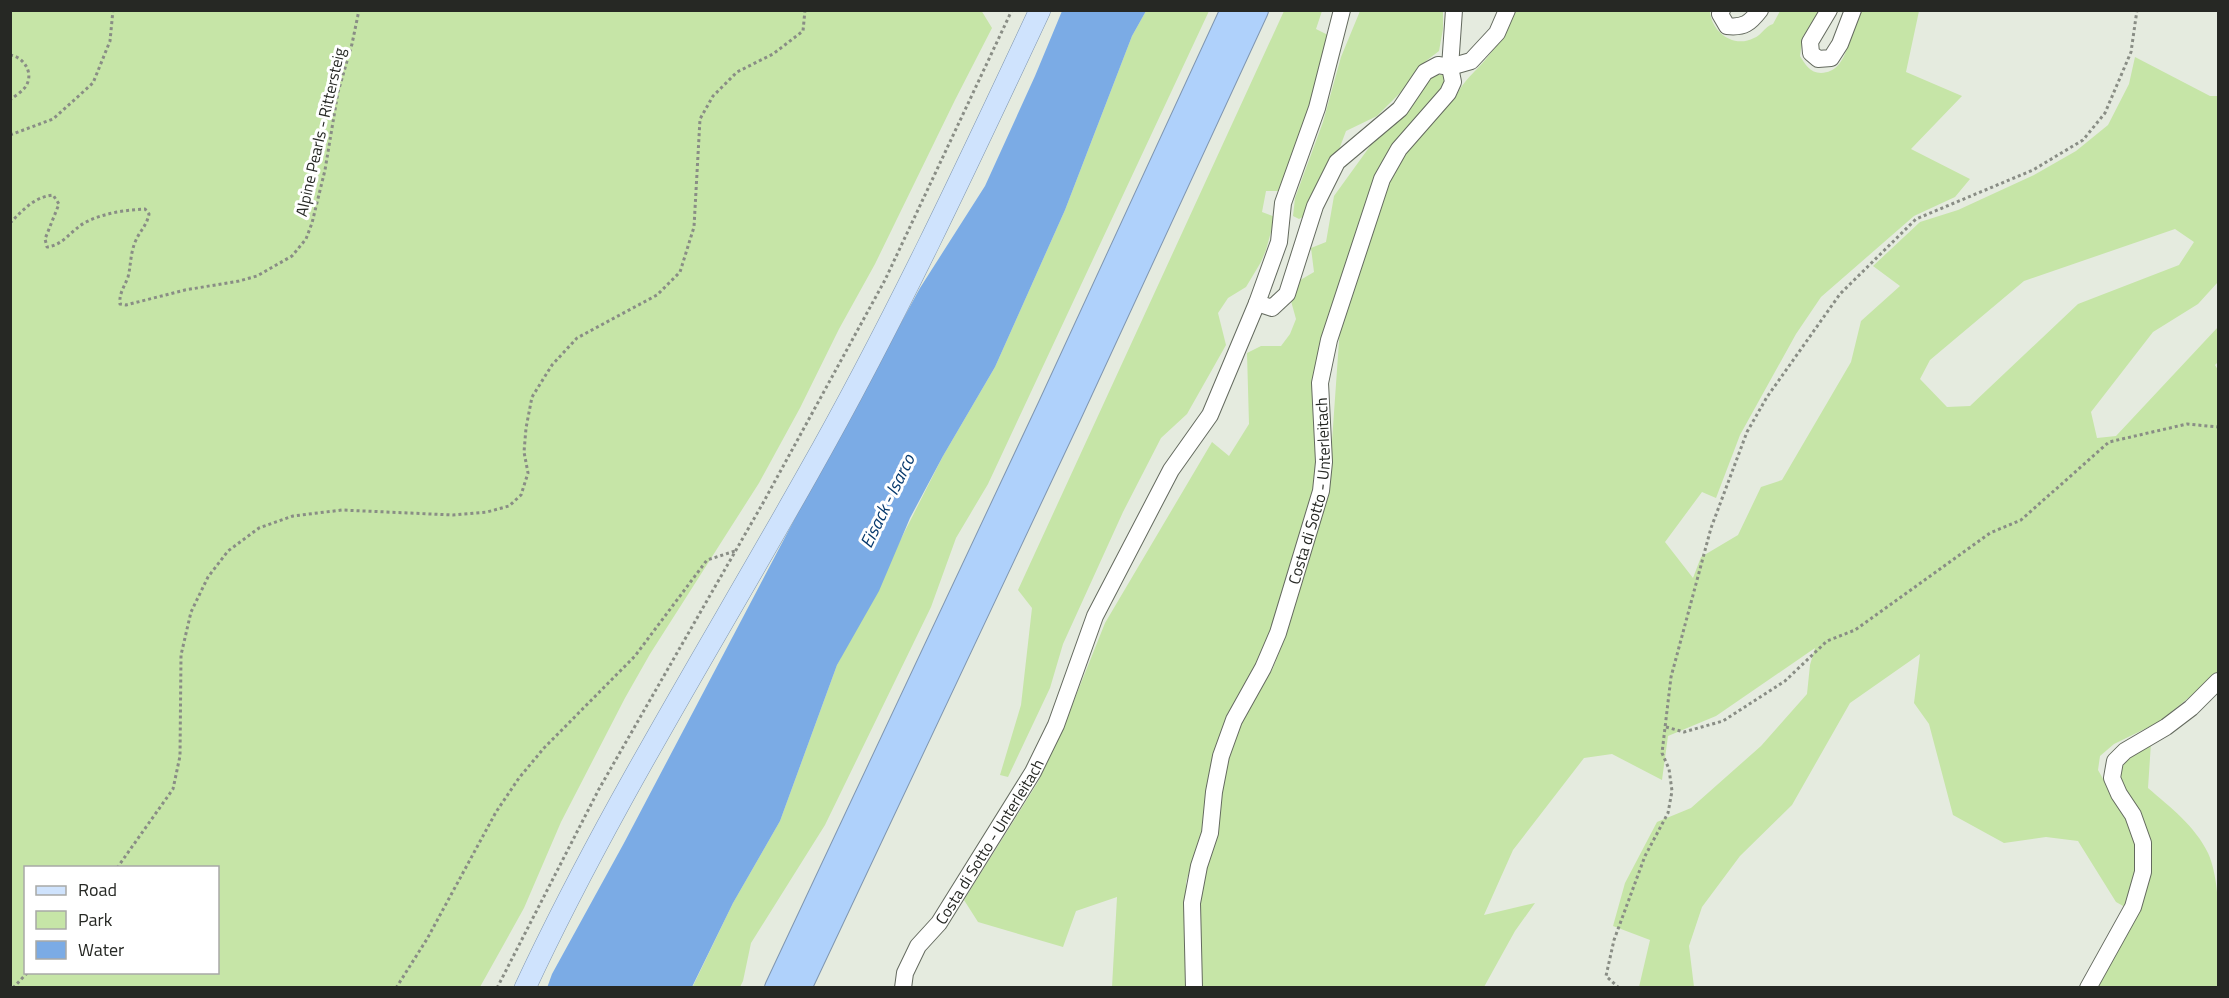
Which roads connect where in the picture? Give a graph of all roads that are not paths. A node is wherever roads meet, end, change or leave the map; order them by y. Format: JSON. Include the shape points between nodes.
{"nodes":[{"id":1,"x":1040,"y":10,"type":"edge"},
{"id":2,"x":1233,"y":10,"type":"edge"},
{"id":3,"x":1256,"y":10,"type":"edge"},
{"id":4,"x":1342,"y":10,"type":"edge"},
{"id":5,"x":1454,"y":10,"type":"edge"},
{"id":6,"x":1507,"y":10,"type":"edge"},
{"id":7,"x":1722,"y":10,"type":"edge"},
{"id":8,"x":1760,"y":10,"type":"edge"},
{"id":9,"x":1829,"y":10,"type":"edge"},
{"id":10,"x":1853,"y":10,"type":"edge"},
{"id":11,"x":1450,"y":67,"type":"junction"},
{"id":12,"x":1257,"y":303,"type":"junction"},
{"id":13,"x":2218,"y":681,"type":"edge"},
{"id":14,"x":525,"y":987,"type":"edge"},
{"id":15,"x":777,"y":987,"type":"edge"},
{"id":16,"x":800,"y":987,"type":"edge"},
{"id":17,"x":903,"y":987,"type":"edge"},
{"id":18,"x":1194,"y":987,"type":"edge"},
{"id":19,"x":2088,"y":987,"type":"edge"}],
"edges":[{"from":1,"to":14,"type":"main road","via":[[865,371],[606,829]]},
{"from":2,"to":15,"type":"highway"},
{"from":3,"to":16,"type":"highway"},
{"from":4,"to":12,"type":"street","name":"Costa di Sotto - Unterleitach","via":[[1317,108],[1283,203],[1279,242]]},
{"from":5,"to":11,"type":"street","name":"Costa di Sotto - Unterleitach"},
{"from":6,"to":11,"type":"street","via":[[1497,33],[1471,61]]},
{"from":7,"to":8,"type":"street","via":[[1720,14],[1727,26],[1740,27],[1751,22]]},
{"from":9,"to":10,"type":"street","via":[[1810,42],[1811,53],[1818,59],[1832,58]]},
{"from":11,"to":12,"type":"street","via":[[1438,65],[1425,72],[1400,109],[1337,162],[1315,206],[1287,294],[1272,308]]},
{"from":11,"to":18,"type":"street","name":"Costa di Sotto - Unterleitach","via":[[1452,82],[1448,93],[1399,150],[1382,179],[1329,340],[1320,383],[1324,462],[1321,491],[1278,633],[1234,720],[1221,756],[1210,833],[1192,903]]},
{"from":12,"to":17,"type":"street","name":"Costa di Sotto - Unterleitach","via":[[1210,416],[1171,470],[1095,616],[1056,725],[1033,772],[945,914],[918,946]]},
{"from":13,"to":19,"type":"street","via":[[2191,708],[2115,761],[2112,778],[2133,814],[2143,843],[2143,872],[2133,907]]}]}
